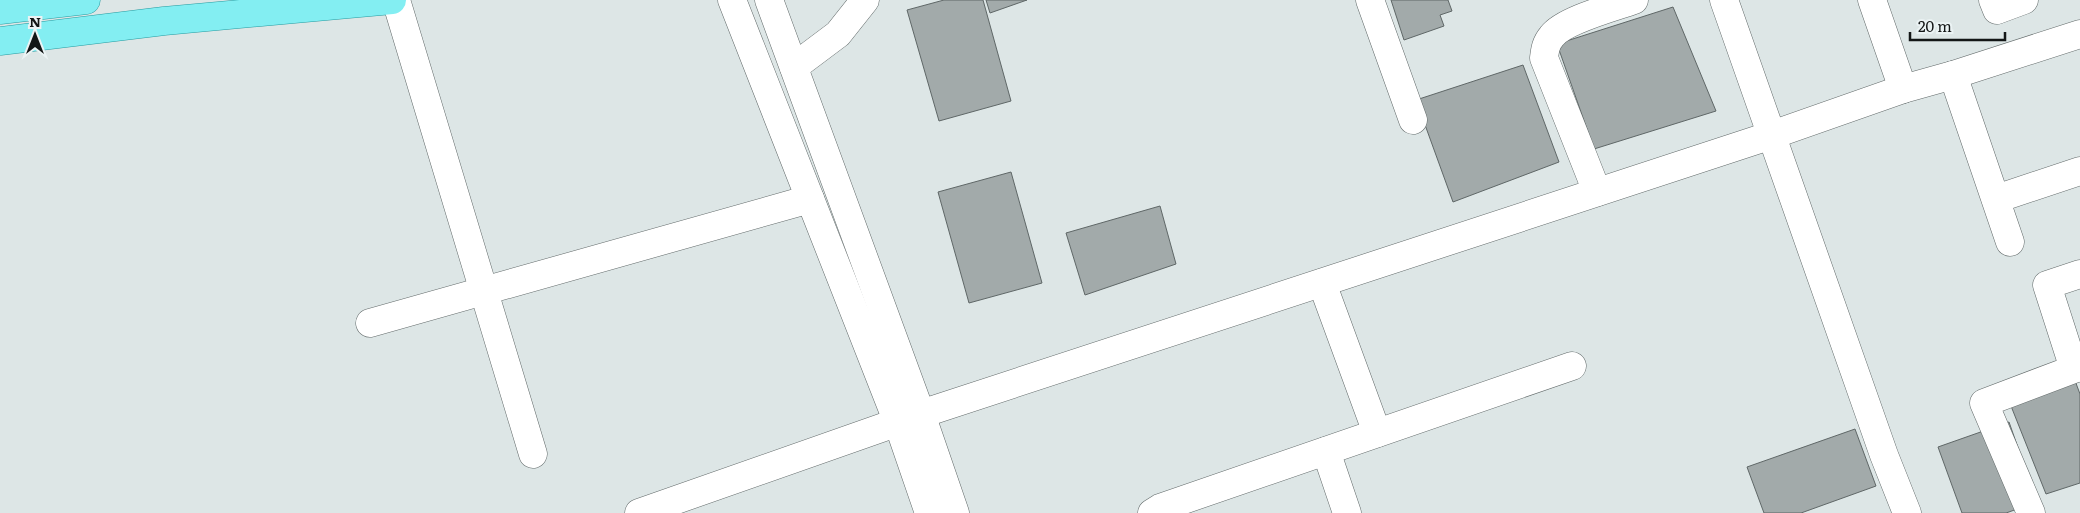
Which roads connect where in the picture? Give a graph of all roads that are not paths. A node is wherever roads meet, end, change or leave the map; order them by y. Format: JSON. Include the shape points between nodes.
{"nodes":[{"id":1,"x":86,"y":0,"type":"edge"},
{"id":2,"x":392,"y":0,"type":"edge"},
{"id":3,"x":396,"y":0,"type":"edge"},
{"id":4,"x":732,"y":0,"type":"edge"},
{"id":5,"x":769,"y":0,"type":"edge"},
{"id":6,"x":865,"y":0,"type":"edge"},
{"id":7,"x":1370,"y":0,"type":"edge"},
{"id":8,"x":1634,"y":0,"type":"edge"},
{"id":9,"x":1724,"y":0,"type":"edge"},
{"id":10,"x":1872,"y":0,"type":"edge"},
{"id":11,"x":1993,"y":0,"type":"edge"},
{"id":12,"x":2024,"y":0,"type":"edge"},
{"id":13,"x":0,"y":10,"type":"edge"},
{"id":14,"x":2080,"y":34,"type":"edge"},
{"id":15,"x":0,"y":41,"type":"edge"},
{"id":16,"x":794,"y":67,"type":"junction"},
{"id":17,"x":1952,"y":76,"type":"junction"},
{"id":18,"x":1904,"y":89,"type":"junction"},
{"id":19,"x":1413,"y":120,"type":"dead end"},
{"id":20,"x":1772,"y":135,"type":"junction"},
{"id":21,"x":2080,"y":171,"type":"edge"},
{"id":22,"x":1597,"y":192,"type":"junction"},
{"id":23,"x":810,"y":199,"type":"junction"},
{"id":24,"x":1996,"y":199,"type":"junction"},
{"id":25,"x":2010,"y":242,"type":"dead end"},
{"id":26,"x":2080,"y":274,"type":"edge"},
{"id":27,"x":1322,"y":282,"type":"junction"},
{"id":28,"x":484,"y":290,"type":"junction"},
{"id":29,"x":370,"y":323,"type":"dead end"},
{"id":30,"x":1572,"y":366,"type":"dead end"},
{"id":31,"x":910,"y":418,"type":"junction"},
{"id":32,"x":1377,"y":433,"type":"junction"},
{"id":33,"x":1326,"y":451,"type":"junction"},
{"id":34,"x":533,"y":454,"type":"dead end"},
{"id":35,"x":639,"y":513,"type":"edge"},
{"id":36,"x":929,"y":513,"type":"edge"},
{"id":37,"x":955,"y":513,"type":"edge"},
{"id":38,"x":1152,"y":513,"type":"edge"},
{"id":39,"x":1347,"y":513,"type":"edge"},
{"id":40,"x":1907,"y":513,"type":"edge"},
{"id":41,"x":2030,"y":513,"type":"edge"}],
"edges":[{"from":1,"to":13,"type":"main road"},
{"from":2,"to":15,"type":"main road","via":[[164,21]]},
{"from":3,"to":28,"type":"street"},
{"from":4,"to":23,"type":"street"},
{"from":5,"to":16,"type":"street"},
{"from":6,"to":16,"type":"street","via":[[838,34]]},
{"from":7,"to":19,"type":"street"},
{"from":8,"to":22,"type":"street","via":[[1566,25],[1546,44],[1544,58]]},
{"from":9,"to":20,"type":"street"},
{"from":10,"to":18,"type":"street"},
{"from":11,"to":12,"type":"street","via":[[1997,10]]},
{"from":14,"to":17,"type":"street"},
{"from":16,"to":31,"type":"street"},
{"from":17,"to":18,"type":"street"},
{"from":17,"to":24,"type":"street"},
{"from":18,"to":20,"type":"street"},
{"from":20,"to":22,"type":"street"},
{"from":20,"to":40,"type":"street"},
{"from":21,"to":24,"type":"street"},
{"from":22,"to":27,"type":"street"},
{"from":23,"to":28,"type":"street"},
{"from":23,"to":31,"type":"street"},
{"from":24,"to":25,"type":"street"},
{"from":26,"to":41,"type":"street","via":[[2047,285],[2074,369],[1984,403]]},
{"from":27,"to":31,"type":"street"},
{"from":27,"to":32,"type":"street"},
{"from":28,"to":29,"type":"street"},
{"from":28,"to":34,"type":"street"},
{"from":30,"to":32,"type":"street"},
{"from":31,"to":35,"type":"street"},
{"from":31,"to":36,"type":"street"},
{"from":31,"to":37,"type":"street"},
{"from":32,"to":33,"type":"street"},
{"from":33,"to":38,"type":"street"},
{"from":33,"to":39,"type":"street"}]}
